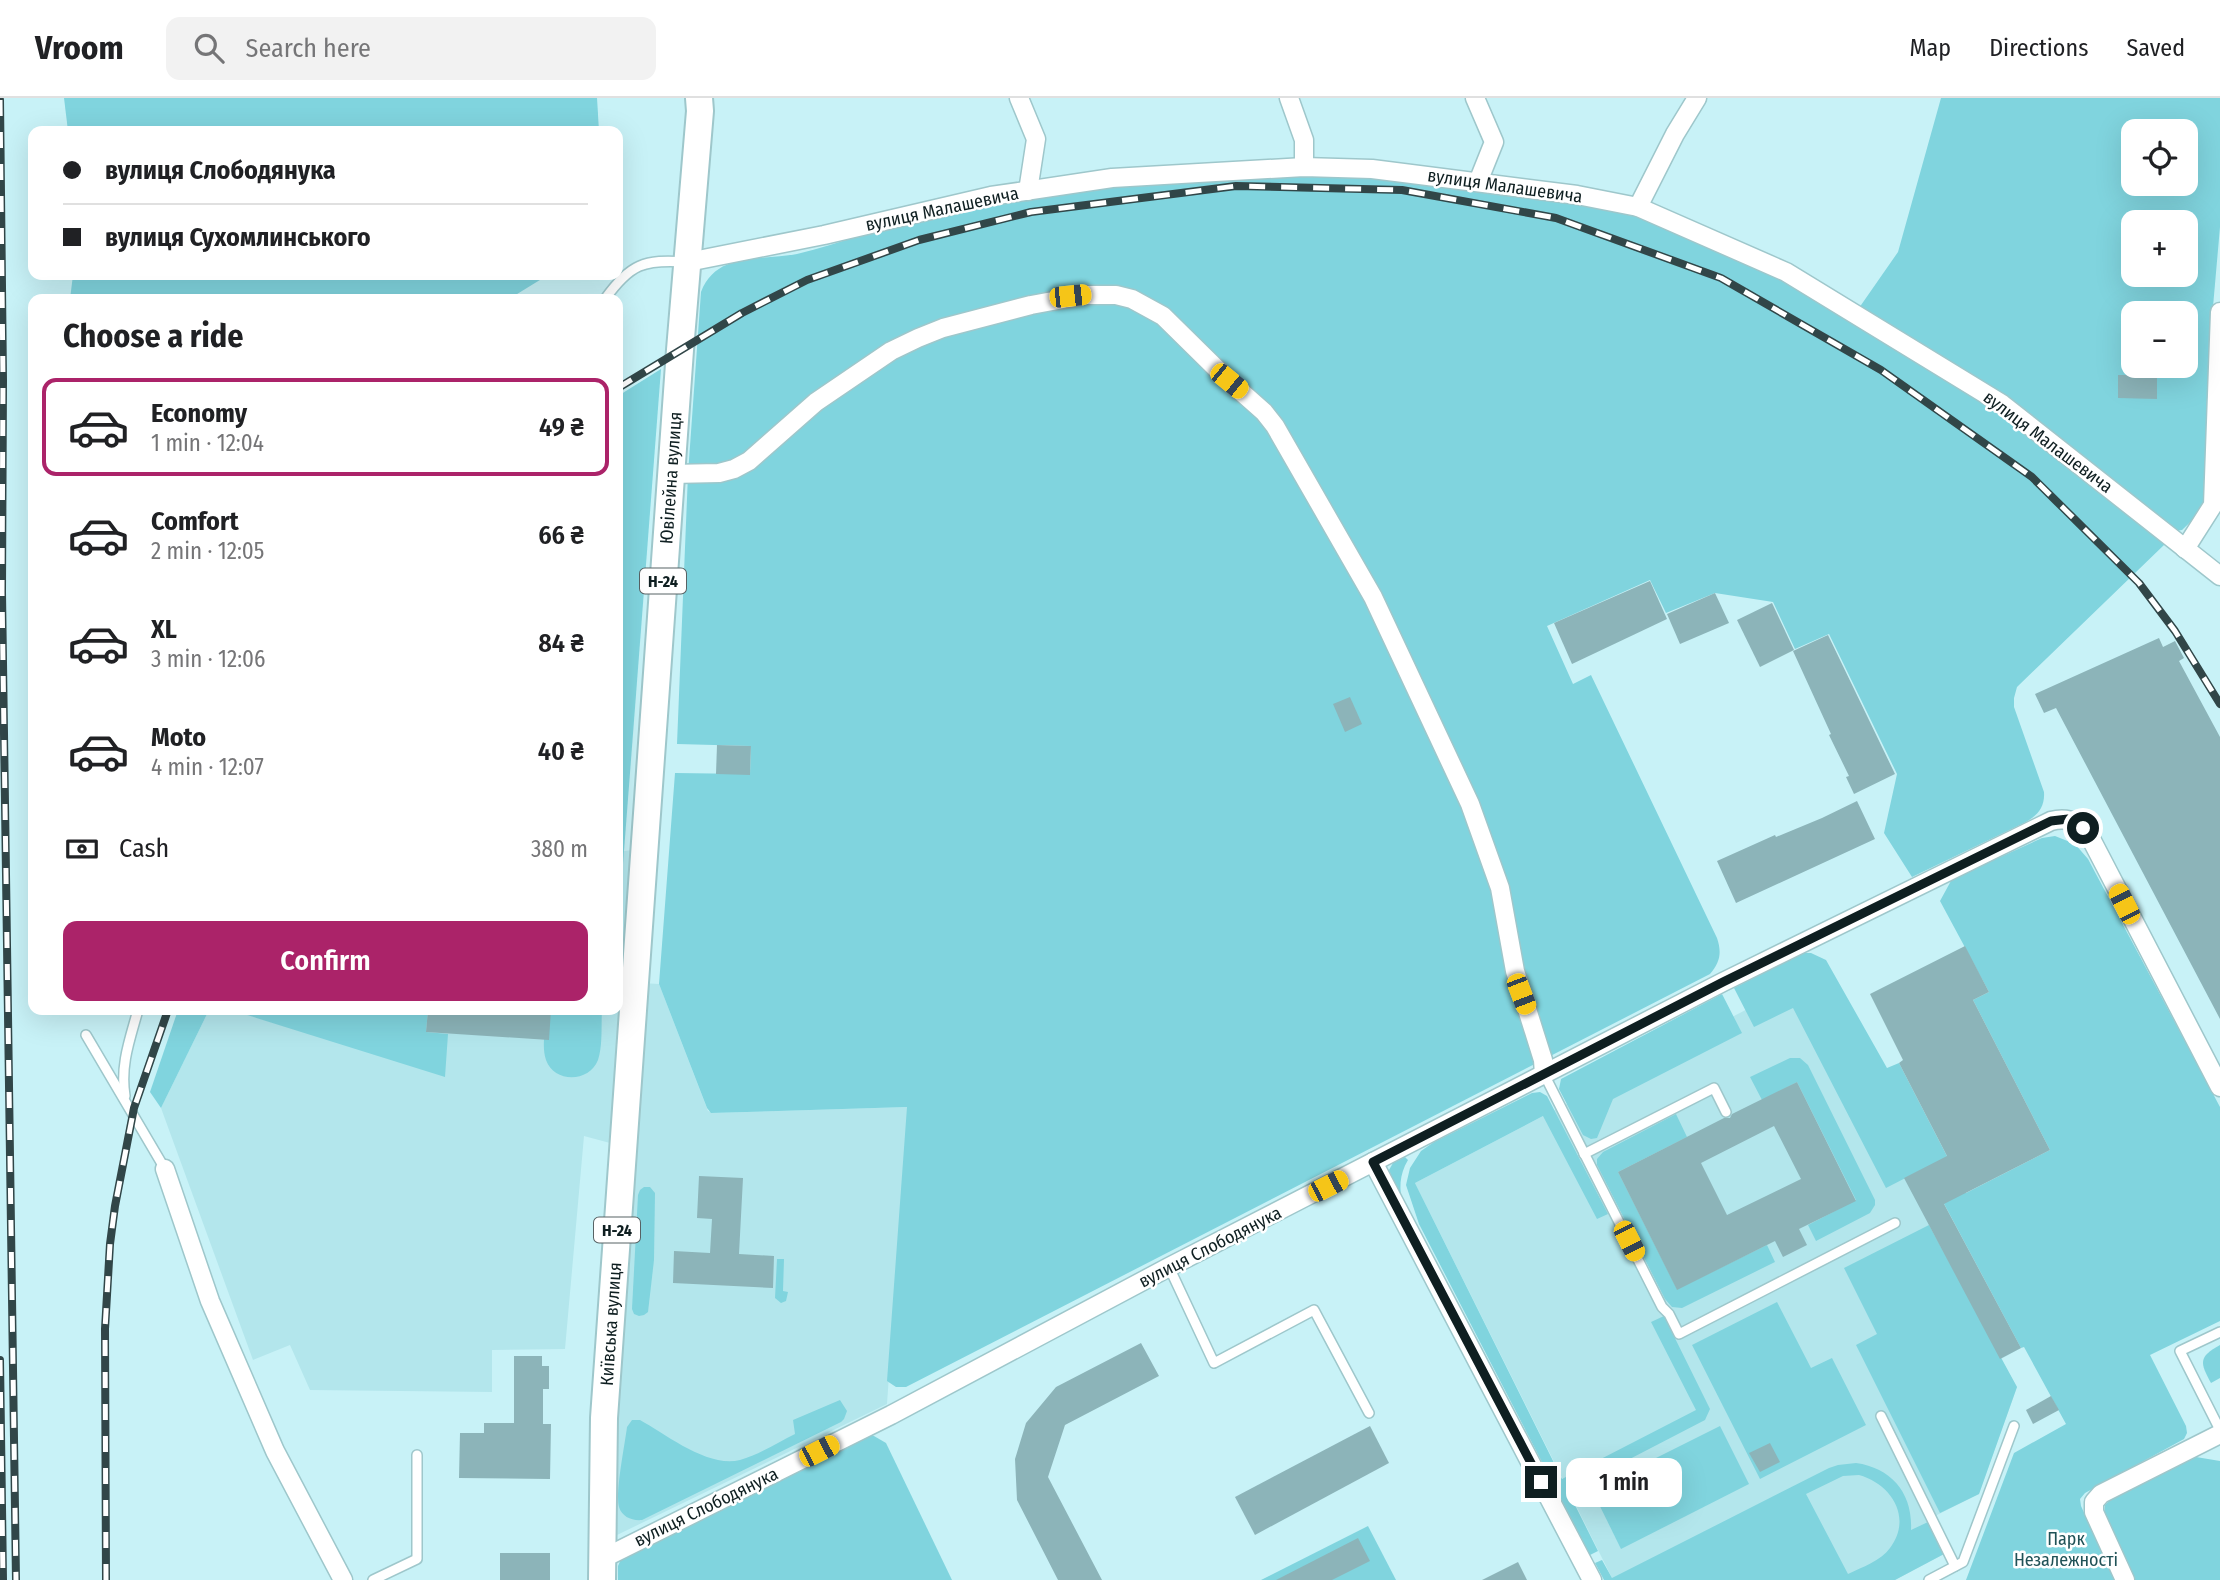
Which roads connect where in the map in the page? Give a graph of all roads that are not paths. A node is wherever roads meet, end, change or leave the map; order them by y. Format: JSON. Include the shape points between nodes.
{"nodes":[{"id":1,"x":699,"y":98,"type":"edge"},
{"id":2,"x":1019,"y":98,"type":"edge"},
{"id":3,"x":1289,"y":98,"type":"edge"},
{"id":4,"x":1475,"y":98,"type":"edge"},
{"id":5,"x":1697,"y":98,"type":"edge"},
{"id":6,"x":1304,"y":167,"type":"junction"},
{"id":7,"x":1478,"y":182,"type":"junction"},
{"id":8,"x":1028,"y":191,"type":"junction"},
{"id":9,"x":1638,"y":207,"type":"junction"},
{"id":10,"x":688,"y":262,"type":"junction"},
{"id":11,"x":623,"y":277,"type":"edge"},
{"id":12,"x":620,"y":280,"type":"edge"},
{"id":13,"x":609,"y":294,"type":"edge"},
{"id":14,"x":2220,"y":312,"type":"edge"},
{"id":15,"x":671,"y":474,"type":"junction"},
{"id":16,"x":2185,"y":549,"type":"junction"},
{"id":17,"x":2220,"y":576,"type":"edge"},
{"id":18,"x":640,"y":901,"type":"joint"},
{"id":19,"x":137,"y":1015,"type":"edge"},
{"id":20,"x":86,"y":1035,"type":"dead end"},
{"id":21,"x":1544,"y":1073,"type":"junction"},
{"id":22,"x":2220,"y":1087,"type":"edge"},
{"id":23,"x":126,"y":1101,"type":"junction"},
{"id":24,"x":1726,"y":1112,"type":"dead end"},
{"id":25,"x":1584,"y":1154,"type":"junction"},
{"id":26,"x":1373,"y":1162,"type":"junction"},
{"id":27,"x":165,"y":1169,"type":"joint"},
{"id":28,"x":1895,"y":1223,"type":"dead end"},
{"id":29,"x":1169,"y":1268,"type":"junction"},
{"id":30,"x":2220,"y":1332,"type":"edge"},
{"id":31,"x":1369,"y":1412,"type":"dead end"},
{"id":32,"x":1881,"y":1416,"type":"dead end"},
{"id":33,"x":2014,"y":1426,"type":"dead end"},
{"id":34,"x":2220,"y":1432,"type":"edge"},
{"id":35,"x":417,"y":1455,"type":"dead end"},
{"id":36,"x":1955,"y":1566,"type":"junction"},
{"id":37,"x":602,"y":1569,"type":"edge"},
{"id":38,"x":343,"y":1580,"type":"edge"},
{"id":39,"x":373,"y":1580,"type":"edge"},
{"id":40,"x":1592,"y":1580,"type":"edge"},
{"id":41,"x":1929,"y":1580,"type":"edge"},
{"id":42,"x":2125,"y":1580,"type":"edge"}],
"edges":[{"from":1,"to":10,"type":"main road","name":"Ювілейна вулиця","number":"Н-24"},
{"from":2,"to":8,"type":"street","via":[[1036,139]]},
{"from":3,"to":6,"type":"street","via":[[1304,140]]},
{"from":4,"to":7,"type":"street","via":[[1494,142]]},
{"from":5,"to":9,"type":"street"},
{"from":6,"to":7,"type":"street","name":"вулиця Малашевича","via":[[1372,169]]},
{"from":6,"to":8,"type":"street","name":"вулиця Малашевича","via":[[1112,178]]},
{"from":7,"to":9,"type":"street","name":"вулиця Малашевича"},
{"from":8,"to":10,"type":"street","name":"вулиця Малашевича"},
{"from":9,"to":16,"type":"street","name":"вулиця Малашевича","via":[[1786,272],[1991,397]]},
{"from":10,"to":11,"type":"lane","via":[[653,261]]},
{"from":10,"to":15,"type":"main road","name":"Ювілейна вулиця","number":"Н-24"},
{"from":12,"to":13,"type":"lane"},
{"from":14,"to":16,"type":"street","via":[[2213,505]]},
{"from":15,"to":18,"type":"main road","name":"Ювілейна вулиця","number":"Н-24"},
{"from":15,"to":21,"type":"street","via":[[719,473],[748,461],[816,402],[865,368],[943,328],[1085,295],[1132,299],[1163,316],[1275,426],[1386,624],[1470,804],[1491,860],[1515,971]]},
{"from":16,"to":17,"type":"street","name":"вулиця Малашевича"},
{"from":18,"to":37,"type":"main road","name":"Київська вулиця","number":"Н-24","via":[[604,1418]]},
{"from":19,"to":23,"type":"lane","via":[[125,1055],[122,1081]]},
{"from":20,"to":23,"type":"lane"},
{"from":21,"to":22,"type":"street","name":"вулиця Слободянука","via":[[2059,819],[2077,822],[2088,835]]},
{"from":21,"to":25,"type":"lane"},
{"from":21,"to":26,"type":"street","name":"вулиця Слободянука"},
{"from":23,"to":27,"type":"lane"},
{"from":24,"to":25,"type":"lane","via":[[1714,1088]]},
{"from":25,"to":28,"type":"lane","via":[[1679,1334]]},
{"from":26,"to":29,"type":"street","name":"вулиця Слободянука"},
{"from":26,"to":40,"type":"street"},
{"from":27,"to":38,"type":"street","via":[[215,1313],[275,1451]]},
{"from":29,"to":31,"type":"lane","via":[[1214,1363],[1314,1310]]},
{"from":29,"to":37,"type":"street","name":"вулиця Слободянука"},
{"from":30,"to":34,"type":"lane","via":[[2180,1351]]},
{"from":32,"to":36,"type":"lane"},
{"from":33,"to":36,"type":"lane","via":[[1963,1562]]},
{"from":34,"to":42,"type":"street","via":[[2095,1500],[2094,1512]]},
{"from":35,"to":39,"type":"lane","via":[[417,1559]]},
{"from":36,"to":41,"type":"lane"}]}
